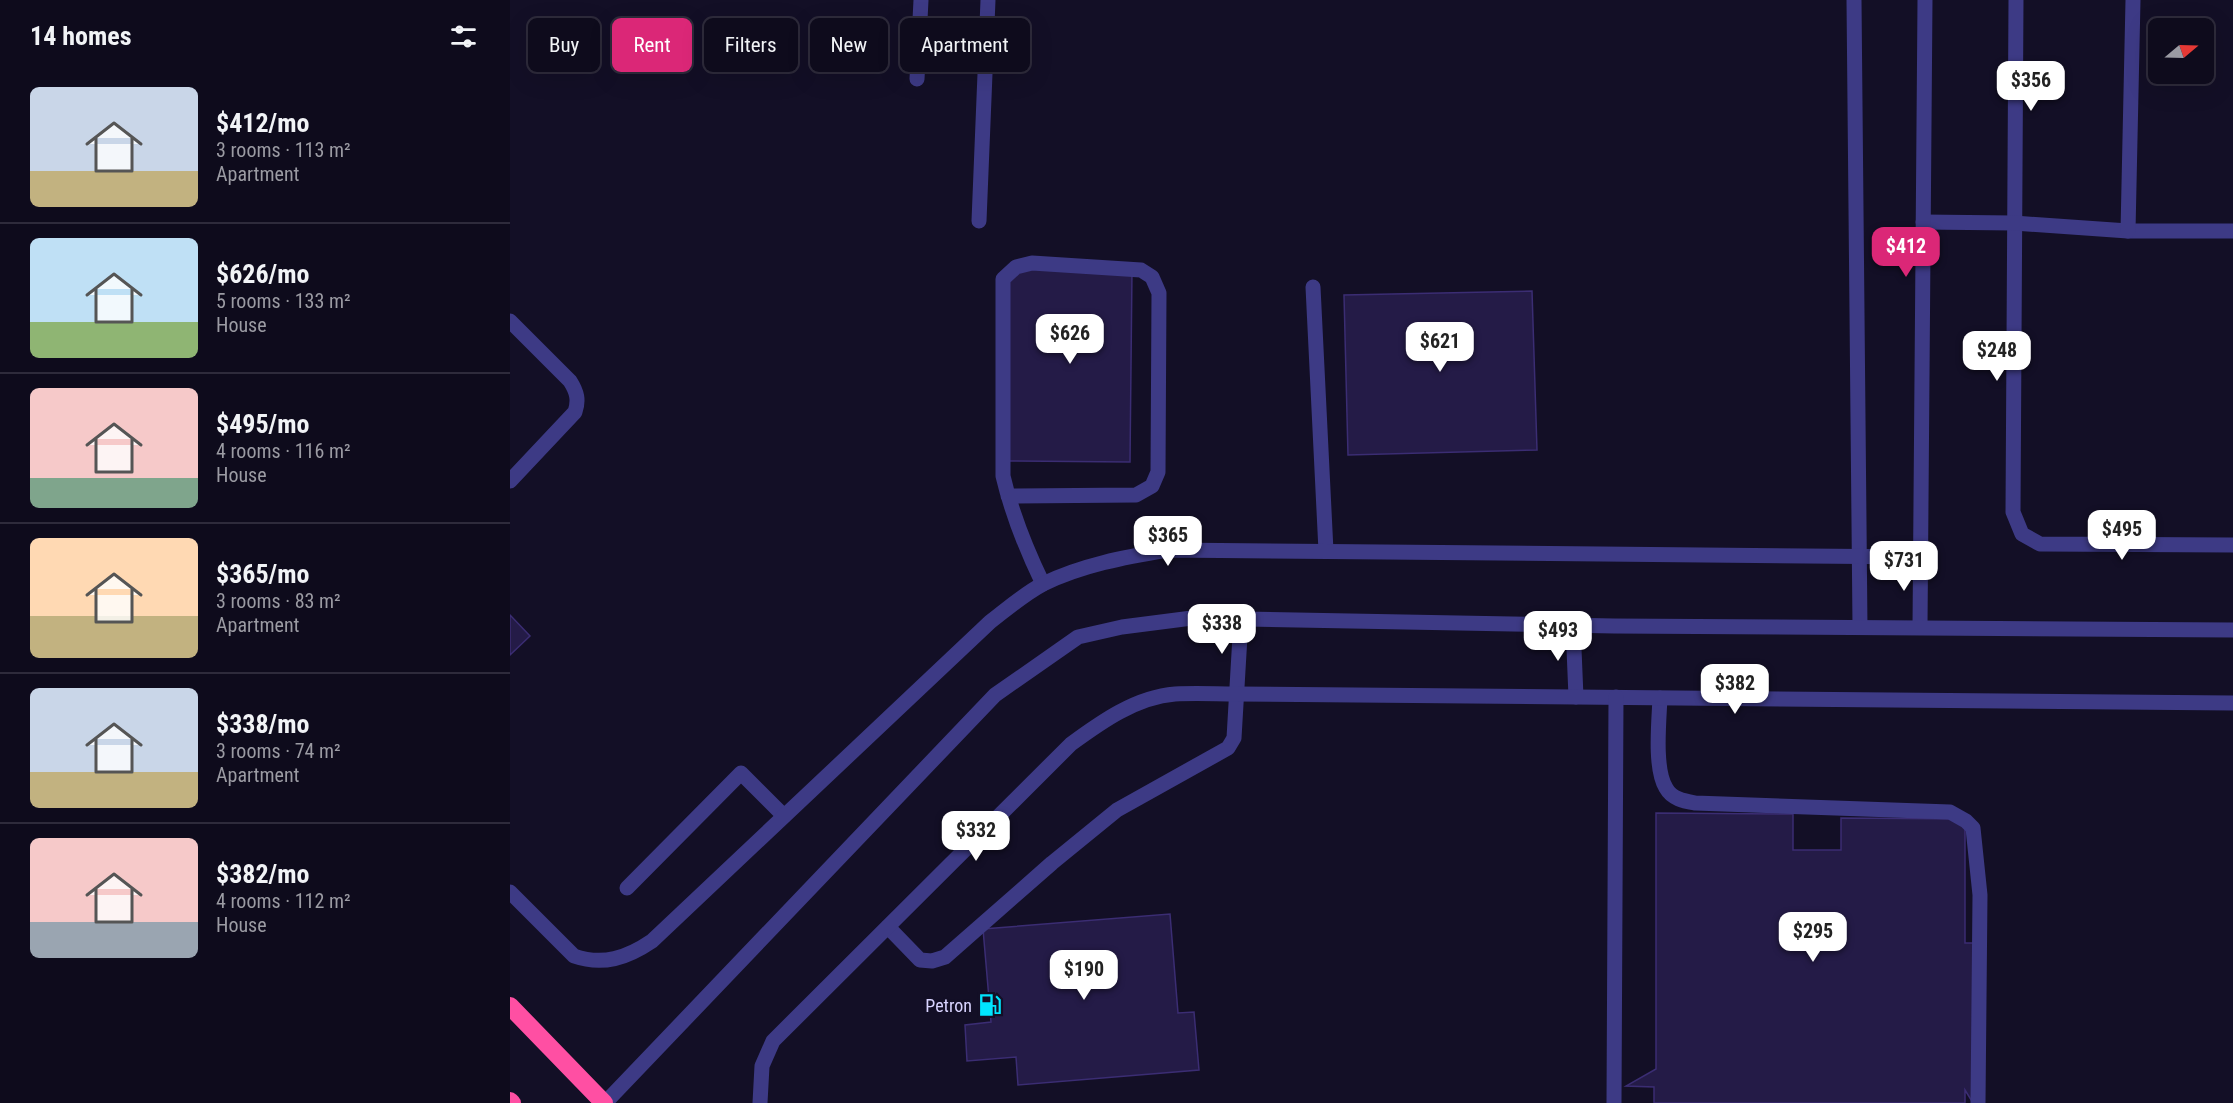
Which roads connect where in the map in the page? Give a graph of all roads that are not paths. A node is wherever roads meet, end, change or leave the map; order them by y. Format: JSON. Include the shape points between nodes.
{"nodes":[{"id":1,"x":921,"y":0,"type":"edge"},
{"id":2,"x":988,"y":0,"type":"edge"},
{"id":3,"x":1854,"y":0,"type":"edge"},
{"id":4,"x":1925,"y":0,"type":"edge"},
{"id":5,"x":2016,"y":0,"type":"edge"},
{"id":6,"x":2133,"y":0,"type":"edge"},
{"id":7,"x":917,"y":79,"type":"dead end"},
{"id":8,"x":979,"y":221,"type":"dead end"},
{"id":9,"x":1923,"y":222,"type":"junction"},
{"id":10,"x":2014,"y":224,"type":"junction"},
{"id":11,"x":2128,"y":231,"type":"junction"},
{"id":12,"x":2233,"y":231,"type":"edge"},
{"id":13,"x":1313,"y":287,"type":"dead end"},
{"id":14,"x":510,"y":321,"type":"edge"},
{"id":15,"x":510,"y":481,"type":"edge"},
{"id":16,"x":1008,"y":496,"type":"junction"},
{"id":17,"x":2233,"y":545,"type":"edge"},
{"id":18,"x":1326,"y":551,"type":"junction"},
{"id":19,"x":1859,"y":556,"type":"junction"},
{"id":20,"x":1920,"y":557,"type":"junction"},
{"id":21,"x":1043,"y":584,"type":"junction"},
{"id":22,"x":1241,"y":619,"type":"junction"},
{"id":23,"x":1573,"y":625,"type":"junction"},
{"id":24,"x":1860,"y":627,"type":"junction"},
{"id":25,"x":1920,"y":627,"type":"junction"},
{"id":26,"x":2233,"y":630,"type":"edge"},
{"id":27,"x":1237,"y":694,"type":"junction"},
{"id":28,"x":1576,"y":697,"type":"junction"},
{"id":29,"x":1616,"y":697,"type":"junction"},
{"id":30,"x":1660,"y":698,"type":"junction"},
{"id":31,"x":2233,"y":704,"type":"edge"},
{"id":32,"x":784,"y":816,"type":"junction"},
{"id":33,"x":627,"y":888,"type":"dead end"},
{"id":34,"x":510,"y":892,"type":"edge"},
{"id":35,"x":888,"y":927,"type":"junction"},
{"id":36,"x":510,"y":1006,"type":"edge"},
{"id":37,"x":604,"y":1103,"type":"edge"},
{"id":38,"x":760,"y":1103,"type":"edge"},
{"id":39,"x":1614,"y":1103,"type":"edge"},
{"id":40,"x":1978,"y":1103,"type":"edge"}],
"edges":[{"from":1,"to":7,"type":"street"},
{"from":2,"to":8,"type":"street"},
{"from":3,"to":19,"type":"street"},
{"from":4,"to":9,"type":"street"},
{"from":5,"to":10,"type":"street"},
{"from":6,"to":11,"type":"street"},
{"from":9,"to":10,"type":"street"},
{"from":9,"to":20,"type":"street"},
{"from":10,"to":11,"type":"street"},
{"from":10,"to":17,"type":"street","via":[[2013,512],[2022,534],[2040,544]]},
{"from":11,"to":12,"type":"street"},
{"from":13,"to":18,"type":"street"},
{"from":14,"to":15,"type":"street","via":[[570,381],[578,404],[575,412]]},
{"from":16,"to":16,"type":"street","via":[[1003,476],[1004,279],[1016,267],[1032,263],[1141,270],[1152,278],[1158,293],[1158,472],[1152,486],[1136,495]]},
{"from":16,"to":21,"type":"street"},
{"from":18,"to":19,"type":"street"},
{"from":18,"to":21,"type":"street","via":[[1168,550],[1119,558]]},
{"from":19,"to":20,"type":"street"},
{"from":19,"to":24,"type":"street"},
{"from":20,"to":25,"type":"street"},
{"from":21,"to":32,"type":"street","via":[[990,622]]},
{"from":22,"to":23,"type":"street"},
{"from":22,"to":27,"type":"street"},
{"from":22,"to":37,"type":"street","via":[[1192,618],[1078,637],[994,694]]},
{"from":23,"to":24,"type":"street"},
{"from":23,"to":28,"type":"street"},
{"from":24,"to":25,"type":"street"},
{"from":25,"to":26,"type":"street"},
{"from":27,"to":28,"type":"street"},
{"from":27,"to":35,"type":"street","via":[[1173,694],[1136,704],[1102,721],[1071,744]]},
{"from":27,"to":35,"type":"street","via":[[1234,738],[1228,748],[1117,810],[945,957],[920,960]]},
{"from":28,"to":29,"type":"street"},
{"from":29,"to":30,"type":"street"},
{"from":29,"to":39,"type":"street"},
{"from":30,"to":31,"type":"street"},
{"from":30,"to":40,"type":"street","via":[[1659,761],[1666,788],[1677,799],[1695,803],[1950,812],[1973,828],[1980,895]]},
{"from":32,"to":33,"type":"street","via":[[741,773]]},
{"from":32,"to":34,"type":"street","via":[[652,941],[619,958],[587,961],[574,956]]},
{"from":35,"to":38,"type":"street","via":[[773,1041],[762,1066]]},
{"from":36,"to":37,"type":"highway"}]}
